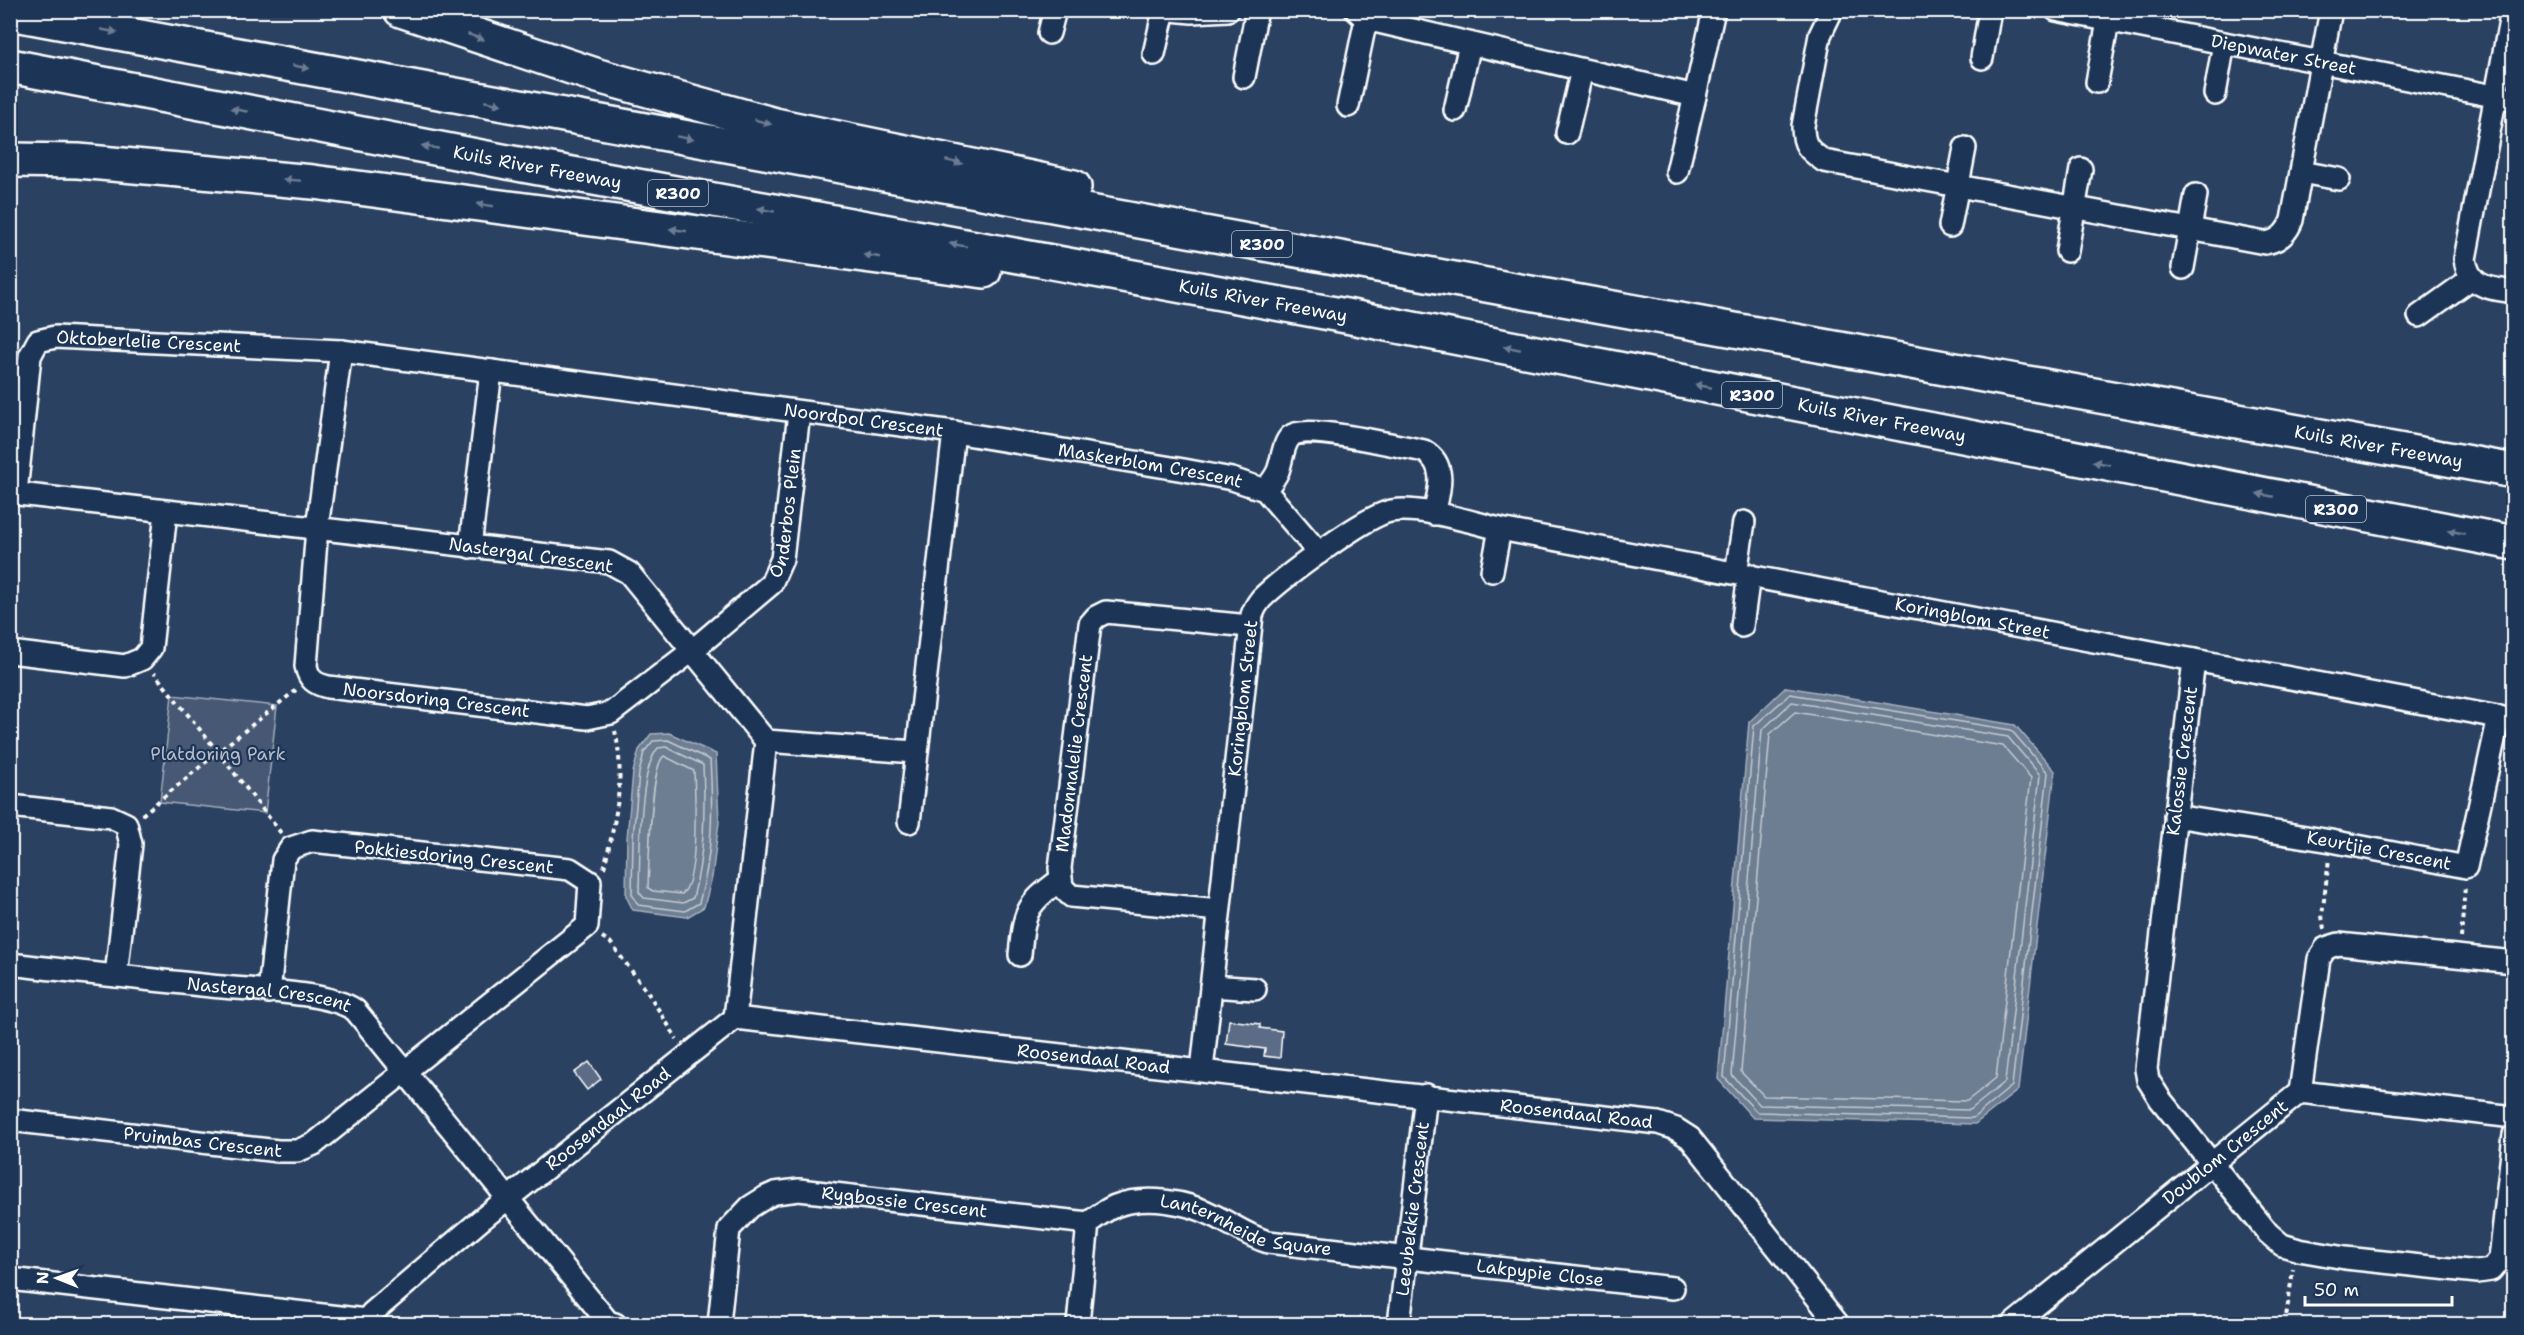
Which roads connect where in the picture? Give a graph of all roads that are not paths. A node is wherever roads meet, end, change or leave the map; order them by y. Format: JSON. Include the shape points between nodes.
{"nodes":[{"id":1,"x":401,"y":10,"type":"edge"},
{"id":2,"x":1055,"y":10,"type":"edge"},
{"id":3,"x":1164,"y":10,"type":"edge"},
{"id":4,"x":1171,"y":10,"type":"edge"},
{"id":5,"x":1228,"y":10,"type":"edge"},
{"id":6,"x":1257,"y":10,"type":"edge"},
{"id":7,"x":1714,"y":10,"type":"edge"},
{"id":8,"x":1832,"y":10,"type":"edge"},
{"id":9,"x":1990,"y":10,"type":"edge"},
{"id":10,"x":2056,"y":10,"type":"edge"},
{"id":11,"x":2331,"y":10,"type":"edge"},
{"id":12,"x":2512,"y":10,"type":"edge"},
{"id":13,"x":10,"y":13,"type":"edge"},
{"id":14,"x":1361,"y":15,"type":"edge"},
{"id":15,"x":2138,"y":18,"type":"edge"},
{"id":16,"x":2108,"y":21,"type":"junction"},
{"id":17,"x":1049,"y":33,"type":"dead end"},
{"id":18,"x":2224,"y":43,"type":"junction"},
{"id":19,"x":1470,"y":44,"type":"junction"},
{"id":20,"x":1154,"y":54,"type":"dead end"},
{"id":21,"x":1982,"y":58,"type":"dead end"},
{"id":22,"x":2322,"y":62,"type":"junction"},
{"id":23,"x":10,"y":66,"type":"edge"},
{"id":24,"x":1582,"y":70,"type":"junction"},
{"id":25,"x":1244,"y":77,"type":"dead end"},
{"id":26,"x":2097,"y":82,"type":"dead end"},
{"id":27,"x":2215,"y":94,"type":"dead end"},
{"id":28,"x":1695,"y":96,"type":"junction"},
{"id":29,"x":2505,"y":98,"type":"edge"},
{"id":30,"x":1348,"y":106,"type":"dead end"},
{"id":31,"x":1455,"y":110,"type":"dead end"},
{"id":32,"x":1567,"y":133,"type":"dead end"},
{"id":33,"x":1965,"y":148,"type":"dead end"},
{"id":34,"x":10,"y":160,"type":"edge"},
{"id":35,"x":2081,"y":169,"type":"dead end"},
{"id":36,"x":1677,"y":172,"type":"dead end"},
{"id":37,"x":2301,"y":172,"type":"junction"},
{"id":38,"x":2339,"y":179,"type":"dead end"},
{"id":39,"x":1958,"y":186,"type":"junction"},
{"id":40,"x":2196,"y":195,"type":"dead end"},
{"id":41,"x":2074,"y":208,"type":"junction"},
{"id":42,"x":1950,"y":226,"type":"dead end"},
{"id":43,"x":2189,"y":230,"type":"junction"},
{"id":44,"x":1301,"y":251,"type":"junction"},
{"id":45,"x":2067,"y":251,"type":"dead end"},
{"id":46,"x":2183,"y":268,"type":"dead end"},
{"id":47,"x":2472,"y":278,"type":"junction"},
{"id":48,"x":2514,"y":292,"type":"edge"},
{"id":49,"x":1346,"y":316,"type":"junction"},
{"id":50,"x":2419,"y":316,"type":"dead end"},
{"id":51,"x":341,"y":351,"type":"junction"},
{"id":52,"x":446,"y":365,"type":"joint"},
{"id":53,"x":491,"y":371,"type":"junction"},
{"id":54,"x":799,"y":413,"type":"junction"},
{"id":55,"x":954,"y":432,"type":"junction"},
{"id":56,"x":2514,"y":471,"type":"edge"},
{"id":57,"x":1265,"y":490,"type":"junction"},
{"id":58,"x":13,"y":493,"type":"edge"},
{"id":59,"x":166,"y":512,"type":"junction"},
{"id":60,"x":1434,"y":514,"type":"junction"},
{"id":61,"x":1744,"y":522,"type":"dead end"},
{"id":62,"x":317,"y":528,"type":"junction"},
{"id":63,"x":1500,"y":529,"type":"junction"},
{"id":64,"x":2514,"y":543,"type":"edge"},
{"id":65,"x":470,"y":547,"type":"junction"},
{"id":66,"x":1319,"y":554,"type":"junction"},
{"id":67,"x":1492,"y":571,"type":"dead end"},
{"id":68,"x":1743,"y":574,"type":"junction"},
{"id":69,"x":1249,"y":626,"type":"junction"},
{"id":70,"x":1742,"y":626,"type":"dead end"},
{"id":71,"x":693,"y":650,"type":"junction"},
{"id":72,"x":10,"y":652,"type":"edge"},
{"id":73,"x":2194,"y":660,"type":"junction"},
{"id":74,"x":2506,"y":719,"type":"edge"},
{"id":75,"x":766,"y":741,"type":"junction"},
{"id":76,"x":915,"y":752,"type":"junction"},
{"id":77,"x":10,"y":806,"type":"edge"},
{"id":78,"x":2175,"y":816,"type":"junction"},
{"id":79,"x":909,"y":822,"type":"dead end"},
{"id":80,"x":1060,"y":880,"type":"junction"},
{"id":81,"x":1219,"y":910,"type":"junction"},
{"id":82,"x":1020,"y":955,"type":"dead end"},
{"id":83,"x":2514,"y":962,"type":"edge"},
{"id":84,"x":10,"y":964,"type":"edge"},
{"id":85,"x":116,"y":976,"type":"junction"},
{"id":86,"x":1211,"y":986,"type":"junction"},
{"id":87,"x":1255,"y":989,"type":"dead end"},
{"id":88,"x":269,"y":992,"type":"junction"},
{"id":89,"x":735,"y":1018,"type":"junction"},
{"id":90,"x":1202,"y":1070,"type":"junction"},
{"id":91,"x":404,"y":1073,"type":"junction"},
{"id":92,"x":2300,"y":1092,"type":"junction"},
{"id":93,"x":1426,"y":1095,"type":"junction"},
{"id":94,"x":2514,"y":1117,"type":"edge"},
{"id":95,"x":10,"y":1120,"type":"edge"},
{"id":96,"x":2514,"y":1135,"type":"edge"},
{"id":97,"x":2213,"y":1163,"type":"junction"},
{"id":98,"x":507,"y":1200,"type":"junction"},
{"id":99,"x":1088,"y":1222,"type":"junction"},
{"id":100,"x":1408,"y":1257,"type":"junction"},
{"id":101,"x":10,"y":1279,"type":"edge"},
{"id":102,"x":1673,"y":1288,"type":"dead end"},
{"id":103,"x":365,"y":1322,"type":"edge"},
{"id":104,"x":609,"y":1324,"type":"edge"},
{"id":105,"x":719,"y":1324,"type":"edge"},
{"id":106,"x":1078,"y":1324,"type":"edge"},
{"id":107,"x":1399,"y":1324,"type":"edge"},
{"id":108,"x":1838,"y":1324,"type":"edge"},
{"id":109,"x":2013,"y":1324,"type":"edge"}],
"edges":[{"from":1,"to":44,"type":"highway","one_way":true,"via":[[598,76],[775,125],[1239,221]]},
{"from":2,"to":17,"type":"street"},
{"from":3,"to":20,"type":"street"},
{"from":4,"to":5,"type":"street"},
{"from":6,"to":25,"type":"street"},
{"from":7,"to":28,"type":"street"},
{"from":8,"to":39,"type":"street","via":[[1820,34],[1812,71],[1803,126],[1807,149],[1824,161]]},
{"from":9,"to":21,"type":"street"},
{"from":10,"to":16,"type":"street","name":"Diepwater Street"},
{"from":11,"to":22,"type":"street"},
{"from":12,"to":29,"type":"street"},
{"from":13,"to":44,"type":"highway","name":"Kuils River Freeway","number":"R300","one_way":true},
{"from":14,"to":19,"type":"street"},
{"from":14,"to":30,"type":"street"},
{"from":15,"to":16,"type":"street","name":"Diepwater Street"},
{"from":15,"to":18,"type":"street","name":"Diepwater Street"},
{"from":16,"to":26,"type":"street"},
{"from":18,"to":22,"type":"street","name":"Diepwater Street"},
{"from":18,"to":27,"type":"street"},
{"from":19,"to":24,"type":"street"},
{"from":19,"to":31,"type":"street"},
{"from":22,"to":29,"type":"street","name":"Diepwater Street"},
{"from":22,"to":37,"type":"street"},
{"from":49,"to":23,"type":"highway","name":"Kuils River Freeway","number":"R300","one_way":true},
{"from":24,"to":28,"type":"street"},
{"from":24,"to":32,"type":"street"},
{"from":28,"to":36,"type":"street"},
{"from":29,"to":47,"type":"street","via":[[2465,259]]},
{"from":33,"to":39,"type":"street"},
{"from":49,"to":34,"type":"highway","one_way":true,"via":[[1240,311],[988,272],[313,182],[78,161]]},
{"from":35,"to":41,"type":"street"},
{"from":37,"to":38,"type":"street"},
{"from":37,"to":43,"type":"street","via":[[2292,220],[2278,239],[2259,243]]},
{"from":39,"to":41,"type":"street"},
{"from":39,"to":42,"type":"street"},
{"from":40,"to":43,"type":"street"},
{"from":41,"to":43,"type":"street"},
{"from":41,"to":45,"type":"street"},
{"from":43,"to":46,"type":"street"},
{"from":44,"to":56,"type":"highway","name":"Kuils River Freeway","number":"R300"},
{"from":47,"to":48,"type":"street","via":[[2479,285]]},
{"from":47,"to":50,"type":"street"},
{"from":64,"to":49,"type":"highway","name":"Kuils River Freeway","number":"R300","one_way":true},
{"from":51,"to":52,"type":"street","name":"Oktoberlelie Crescent"},
{"from":51,"to":58,"type":"street","name":"Oktoberlelie Crescent","via":[[55,337],[38,341],[28,366]]},
{"from":51,"to":62,"type":"street"},
{"from":52,"to":53,"type":"street","name":"Noordpol Crescent"},
{"from":53,"to":54,"type":"street","name":"Noordpol Crescent"},
{"from":53,"to":65,"type":"street"},
{"from":54,"to":55,"type":"street","name":"Noordpol Crescent"},
{"from":54,"to":71,"type":"street","name":"Onderbos Plein","via":[[786,537],[777,574],[760,595]]},
{"from":55,"to":57,"type":"street","name":"Maskerblom Crescent","via":[[1232,478]]},
{"from":55,"to":76,"type":"street","name":"Noordpol Crescent"},
{"from":57,"to":60,"type":"street","via":[[1293,435],[1332,434],[1429,454],[1438,465],[1441,479]]},
{"from":57,"to":66,"type":"street","name":"Maskerblom Crescent"},
{"from":58,"to":59,"type":"street","name":"Nastergal Crescent"},
{"from":59,"to":62,"type":"street","name":"Nastergal Crescent"},
{"from":59,"to":72,"type":"street","via":[[151,648],[142,659],[125,666]]},
{"from":60,"to":63,"type":"street","name":"Koringblom Street"},
{"from":60,"to":66,"type":"street","name":"Koringblom Street","via":[[1384,512]]},
{"from":61,"to":68,"type":"street"},
{"from":62,"to":65,"type":"street","name":"Nastergal Crescent"},
{"from":62,"to":71,"type":"street","name":"Noorsdoring Crescent","via":[[306,666],[311,680],[317,684],[587,718],[611,713]]},
{"from":63,"to":67,"type":"street"},
{"from":63,"to":68,"type":"street","name":"Koringblom Street"},
{"from":65,"to":71,"type":"street","name":"Nastergal Crescent","via":[[609,562],[622,567],[638,581]]},
{"from":66,"to":69,"type":"street","name":"Koringblom Street","via":[[1256,605]]},
{"from":68,"to":70,"type":"street"},
{"from":68,"to":73,"type":"street","name":"Koringblom Street"},
{"from":69,"to":80,"type":"street","name":"Madonnalelie Crescent","via":[[1106,612],[1090,624]]},
{"from":69,"to":81,"type":"street","name":"Koringblom Street"},
{"from":71,"to":75,"type":"street","name":"Nastergal Crescent"},
{"from":73,"to":74,"type":"street","name":"Kalossie Crescent"},
{"from":73,"to":78,"type":"street","name":"Kalossie Crescent"},
{"from":74,"to":78,"type":"street","name":"Keurtjie Crescent","via":[[2466,867]]},
{"from":75,"to":76,"type":"street"},
{"from":75,"to":89,"type":"street"},
{"from":76,"to":79,"type":"street","name":"Noordpol Crescent"},
{"from":77,"to":85,"type":"street","via":[[111,817],[126,824],[131,844]]},
{"from":78,"to":97,"type":"street","name":"Kalossie Crescent","via":[[2146,1069],[2153,1089]]},
{"from":80,"to":81,"type":"street","via":[[1071,896]]},
{"from":80,"to":82,"type":"street","via":[[1039,895],[1027,912]]},
{"from":81,"to":86,"type":"street","name":"Koringblom Street"},
{"from":83,"to":92,"type":"street","via":[[2339,944],[2326,948],[2319,959]]},
{"from":84,"to":85,"type":"street","name":"Nastergal Crescent"},
{"from":85,"to":88,"type":"street","name":"Nastergal Crescent"},
{"from":86,"to":87,"type":"street"},
{"from":86,"to":90,"type":"street","name":"Koringblom Street"},
{"from":88,"to":91,"type":"street","name":"Nastergal Crescent","via":[[330,999],[355,1010]]},
{"from":88,"to":91,"type":"street","name":"Pokkiesdoring Crescent","via":[[283,860],[291,848],[312,842],[570,869],[590,882],[587,926]]},
{"from":89,"to":90,"type":"street","name":"Roosendaal Road"},
{"from":89,"to":98,"type":"street","name":"Roosendaal Road"},
{"from":90,"to":93,"type":"street","name":"Roosendaal Road"},
{"from":91,"to":95,"type":"street","name":"Pruimbas Crescent","via":[[314,1144],[297,1151]]},
{"from":91,"to":98,"type":"street","name":"Nastergal Crescent"},
{"from":92,"to":94,"type":"street","name":"Doublom Crescent"},
{"from":92,"to":97,"type":"street","name":"Doublom Crescent"},
{"from":93,"to":100,"type":"street","name":"Leeubekkie Crescent"},
{"from":93,"to":108,"type":"street","name":"Roosendaal Road","via":[[1631,1118],[1676,1130],[1690,1138]]},
{"from":96,"to":97,"type":"street","name":"Kalossie Crescent","via":[[2500,1260],[2492,1270],[2478,1272],[2345,1258],[2282,1245]]},
{"from":97,"to":109,"type":"street","name":"Doublom Crescent"},
{"from":98,"to":103,"type":"street","name":"Roosendaal Road"},
{"from":98,"to":104,"type":"street","name":"Nastergal Crescent"},
{"from":99,"to":100,"type":"street","name":"Lanternheide Square","via":[[1127,1202],[1156,1201],[1196,1208],[1268,1242]]},
{"from":99,"to":105,"type":"street","name":"Rygbossie Crescent","via":[[799,1190],[775,1193],[750,1207],[729,1228]]},
{"from":99,"to":106,"type":"street"},
{"from":100,"to":102,"type":"street","name":"Lakpypie Close"},
{"from":100,"to":107,"type":"street","name":"Leeubekkie Crescent"},
{"from":101,"to":103,"type":"street"}]}
